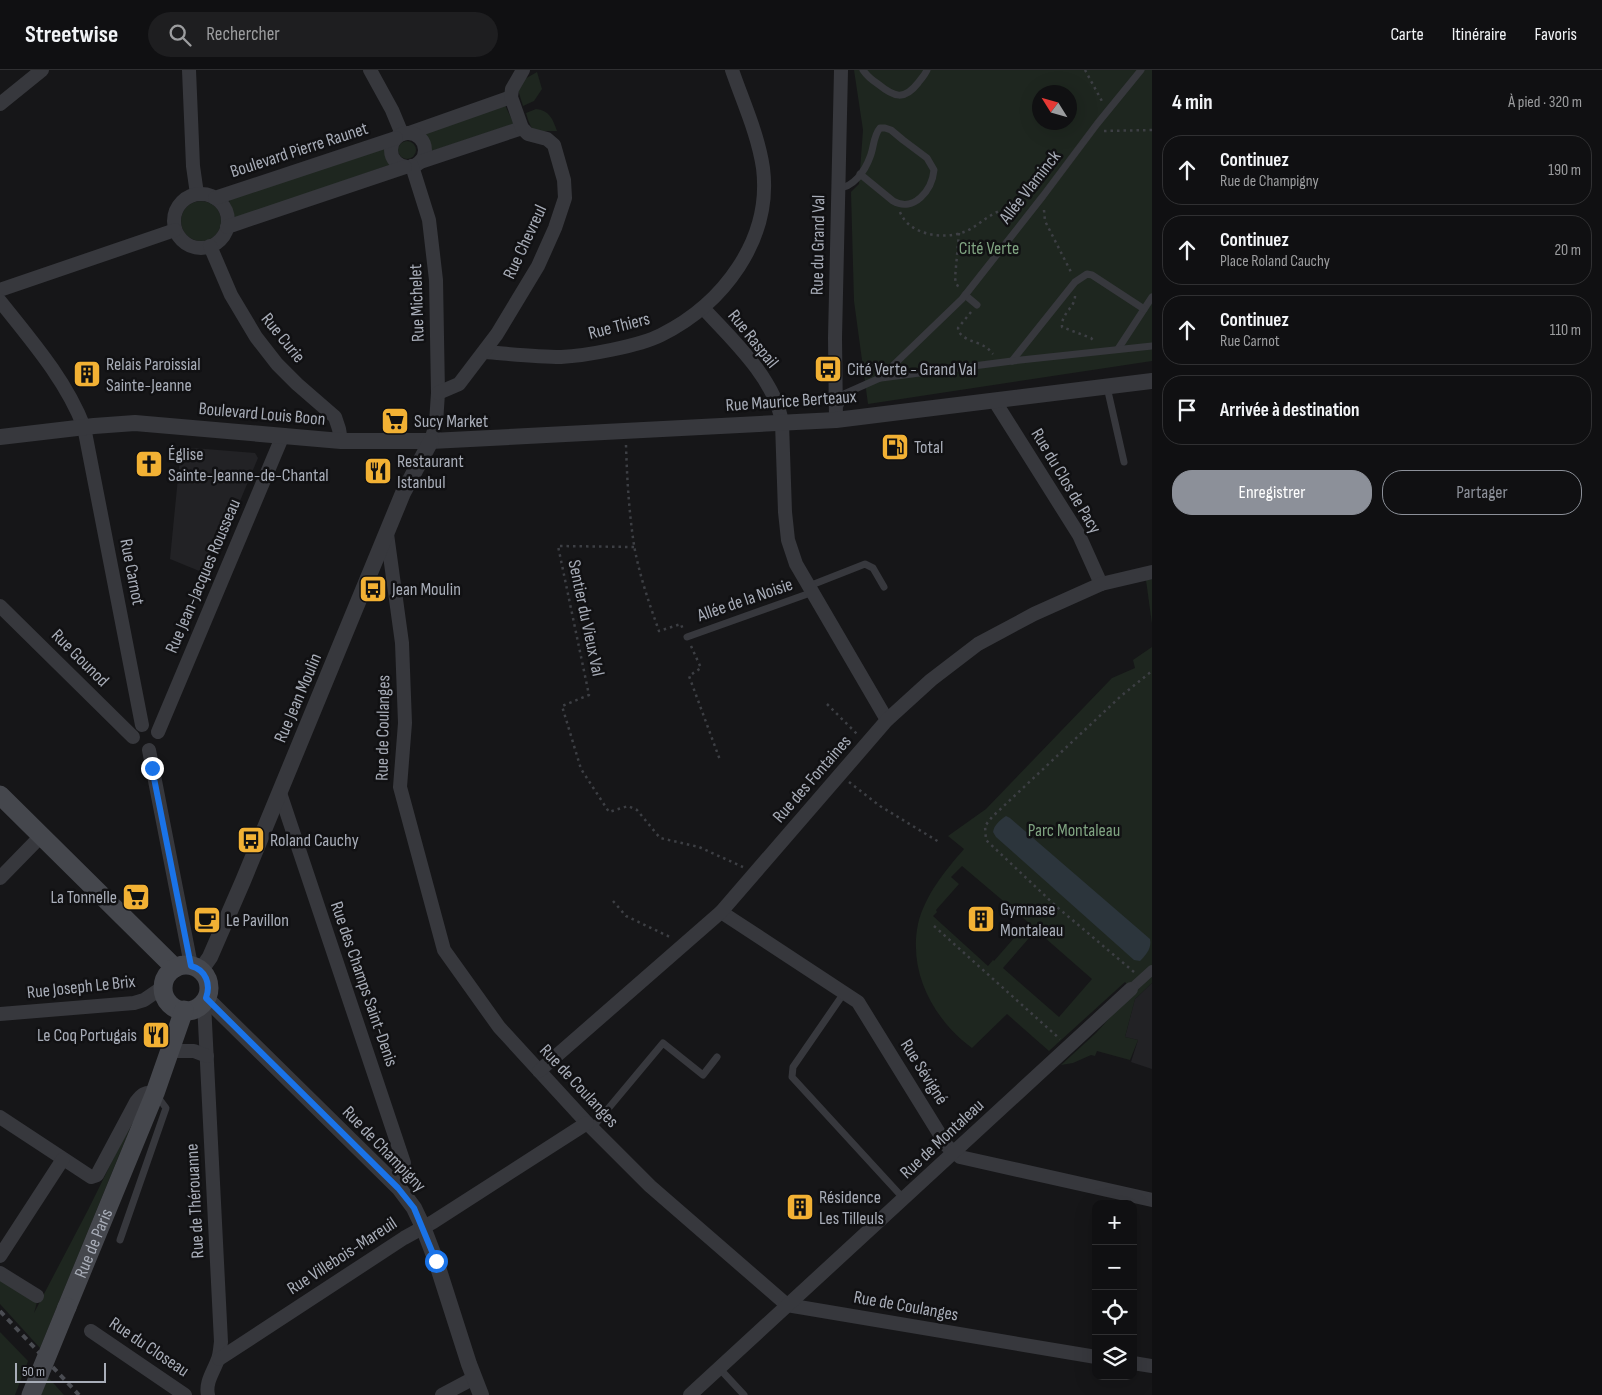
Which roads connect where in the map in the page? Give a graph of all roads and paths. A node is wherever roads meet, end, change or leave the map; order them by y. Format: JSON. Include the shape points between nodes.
{"nodes":[{"id":1,"x":42,"y":70,"type":"edge"},
{"id":2,"x":189,"y":70,"type":"edge"},
{"id":3,"x":370,"y":70,"type":"edge"},
{"id":4,"x":523,"y":70,"type":"edge"},
{"id":5,"x":732,"y":70,"type":"edge"},
{"id":6,"x":841,"y":70,"type":"edge"},
{"id":7,"x":863,"y":70,"type":"edge"},
{"id":8,"x":927,"y":70,"type":"edge"},
{"id":9,"x":1085,"y":70,"type":"edge"},
{"id":10,"x":1141,"y":70,"type":"edge"},
{"id":11,"x":511,"y":97,"type":"junction"},
{"id":12,"x":0,"y":104,"type":"edge"},
{"id":13,"x":1108,"y":111,"type":"junction"},
{"id":14,"x":522,"y":128,"type":"junction"},
{"id":15,"x":1152,"y":130,"type":"edge"},
{"id":16,"x":1091,"y":132,"type":"junction"},
{"id":17,"x":402,"y":135,"type":"junction"},
{"id":18,"x":413,"y":165,"type":"junction"},
{"id":19,"x":860,"y":174,"type":"junction"},
{"id":20,"x":837,"y":188,"type":"junction"},
{"id":21,"x":197,"y":194,"type":"junction"},
{"id":22,"x":215,"y":198,"type":"junction"},
{"id":23,"x":898,"y":204,"type":"junction"},
{"id":24,"x":1034,"y":207,"type":"junction"},
{"id":25,"x":227,"y":227,"type":"junction"},
{"id":26,"x":175,"y":230,"type":"junction"},
{"id":27,"x":959,"y":233,"type":"junction"},
{"id":28,"x":210,"y":246,"type":"junction"},
{"id":29,"x":0,"y":290,"type":"edge"},
{"id":30,"x":965,"y":294,"type":"junction"},
{"id":31,"x":1152,"y":297,"type":"edge"},
{"id":32,"x":0,"y":301,"type":"edge"},
{"id":33,"x":976,"y":304,"type":"joint"},
{"id":34,"x":703,"y":308,"type":"junction"},
{"id":35,"x":1144,"y":309,"type":"junction"},
{"id":36,"x":1152,"y":346,"type":"edge"},
{"id":37,"x":1118,"y":349,"type":"junction"},
{"id":38,"x":485,"y":352,"type":"junction"},
{"id":39,"x":1012,"y":361,"type":"junction"},
{"id":40,"x":996,"y":363,"type":"junction"},
{"id":41,"x":880,"y":378,"type":"junction"},
{"id":42,"x":1152,"y":380,"type":"edge"},
{"id":43,"x":1107,"y":387,"type":"junction"},
{"id":44,"x":438,"y":393,"type":"junction"},
{"id":45,"x":994,"y":400,"type":"junction"},
{"id":46,"x":836,"y":420,"type":"junction"},
{"id":47,"x":782,"y":423,"type":"junction"},
{"id":48,"x":84,"y":427,"type":"junction"},
{"id":49,"x":626,"y":431,"type":"junction"},
{"id":50,"x":283,"y":436,"type":"junction"},
{"id":51,"x":0,"y":437,"type":"edge"},
{"id":52,"x":341,"y":441,"type":"junction"},
{"id":53,"x":431,"y":441,"type":"junction"},
{"id":54,"x":1124,"y":462,"type":"dead end"},
{"id":55,"x":387,"y":534,"type":"junction"},
{"id":56,"x":634,"y":547,"type":"junction"},
{"id":57,"x":1152,"y":572,"type":"edge"},
{"id":58,"x":1102,"y":584,"type":"junction"},
{"id":59,"x":884,"y":587,"type":"dead end"},
{"id":60,"x":811,"y":589,"type":"junction"},
{"id":61,"x":0,"y":606,"type":"edge"},
{"id":62,"x":687,"y":636,"type":"junction"},
{"id":63,"x":1152,"y":671,"type":"edge"},
{"id":64,"x":827,"y":704,"type":"dead end"},
{"id":65,"x":887,"y":720,"type":"junction"},
{"id":66,"x":142,"y":725,"type":"junction"},
{"id":67,"x":158,"y":732,"type":"junction"},
{"id":68,"x":133,"y":737,"type":"junction"},
{"id":69,"x":866,"y":744,"type":"junction"},
{"id":70,"x":149,"y":750,"type":"junction"},
{"id":71,"x":720,"y":760,"type":"dead end"},
{"id":72,"x":840,"y":775,"type":"junction"},
{"id":73,"x":280,"y":793,"type":"junction"},
{"id":74,"x":0,"y":795,"type":"edge"},
{"id":75,"x":42,"y":836,"type":"junction"},
{"id":76,"x":939,"y":842,"type":"dead end"},
{"id":77,"x":756,"y":872,"type":"junction"},
{"id":78,"x":0,"y":878,"type":"edge"},
{"id":79,"x":614,"y":902,"type":"dead end"},
{"id":80,"x":721,"y":912,"type":"junction"},
{"id":81,"x":934,"y":926,"type":"dead end"},
{"id":82,"x":683,"y":947,"type":"junction"},
{"id":83,"x":189,"y":968,"type":"junction"},
{"id":84,"x":1152,"y":970,"type":"edge"},
{"id":85,"x":1136,"y":974,"type":"dead end"},
{"id":86,"x":163,"y":987,"type":"junction"},
{"id":87,"x":1131,"y":989,"type":"joint"},
{"id":88,"x":844,"y":993,"type":"junction"},
{"id":89,"x":205,"y":1000,"type":"junction"},
{"id":90,"x":184,"y":1010,"type":"junction"},
{"id":91,"x":0,"y":1014,"type":"edge"},
{"id":92,"x":1069,"y":1047,"type":"junction"},
{"id":93,"x":170,"y":1051,"type":"junction"},
{"id":94,"x":207,"y":1056,"type":"junction"},
{"id":95,"x":717,"y":1057,"type":"dead end"},
{"id":96,"x":539,"y":1071,"type":"junction"},
{"id":97,"x":148,"y":1093,"type":"junction"},
{"id":98,"x":0,"y":1118,"type":"edge"},
{"id":99,"x":590,"y":1125,"type":"junction"},
{"id":100,"x":954,"y":1152,"type":"junction"},
{"id":101,"x":63,"y":1159,"type":"junction"},
{"id":102,"x":398,"y":1188,"type":"junction"},
{"id":103,"x":904,"y":1200,"type":"junction"},
{"id":104,"x":1152,"y":1200,"type":"edge"},
{"id":105,"x":423,"y":1227,"type":"junction"},
{"id":106,"x":120,"y":1240,"type":"dead end"},
{"id":107,"x":0,"y":1256,"type":"edge"},
{"id":108,"x":0,"y":1273,"type":"edge"},
{"id":109,"x":37,"y":1296,"type":"dead end"},
{"id":110,"x":787,"y":1305,"type":"junction"},
{"id":111,"x":91,"y":1331,"type":"dead end"},
{"id":112,"x":1092,"y":1356,"type":"edge"},
{"id":113,"x":219,"y":1359,"type":"junction"},
{"id":114,"x":1137,"y":1364,"type":"edge"},
{"id":115,"x":1152,"y":1366,"type":"edge"},
{"id":116,"x":719,"y":1368,"type":"junction"},
{"id":117,"x":474,"y":1378,"type":"junction"},
{"id":118,"x":31,"y":1395,"type":"edge"},
{"id":119,"x":185,"y":1395,"type":"edge"},
{"id":120,"x":208,"y":1395,"type":"edge"},
{"id":121,"x":442,"y":1395,"type":"edge"},
{"id":122,"x":481,"y":1395,"type":"edge"},
{"id":123,"x":690,"y":1395,"type":"edge"},
{"id":124,"x":744,"y":1395,"type":"edge"}],
"edges":[{"from":1,"to":12,"type":"street"},
{"from":2,"to":21,"type":"street"},
{"from":3,"to":17,"type":"street"},
{"from":4,"to":11,"type":"street"},
{"from":5,"to":34,"type":"street","name":"Rue Thiers","via":[[757,140],[763,168],[763,200],[757,231],[740,266]]},
{"from":6,"to":20,"type":"street","name":"Rue du Grand Val"},
{"from":7,"to":8,"type":"lane","via":[[889,92],[901,96],[912,91]]},
{"from":9,"to":13,"type":"path"},
{"from":10,"to":13,"type":"lane","name":"Allée Vlaminck"},
{"from":11,"to":14,"type":"street"},
{"from":11,"to":17,"type":"street","name":"Boulevard Pierre Raunet"},
{"from":13,"to":16,"type":"lane","name":"Allée Vlaminck"},
{"from":14,"to":18,"type":"street"},
{"from":14,"to":38,"type":"street","name":"Rue Chevreul","via":[[554,145],[564,180],[565,198],[538,266]]},
{"from":15,"to":16,"type":"path"},
{"from":16,"to":24,"type":"lane","name":"Allée Vlaminck"},
{"from":17,"to":18,"type":"street","name":"Boulevard Pierre Raunet","via":[[391,148],[393,158],[400,165]]},
{"from":17,"to":18,"type":"street","via":[[414,134],[422,141],[425,152]]},
{"from":17,"to":22,"type":"street","name":"Boulevard Pierre Raunet"},
{"from":18,"to":25,"type":"street"},
{"from":18,"to":44,"type":"street","name":"Rue Michelet","via":[[429,220],[433,250]]},
{"from":19,"to":20,"type":"lane","via":[[849,186]]},
{"from":19,"to":23,"type":"lane"},
{"from":19,"to":23,"type":"lane","via":[[870,158],[876,132],[880,128],[904,140],[927,158],[934,170],[932,184],[919,200]]},
{"from":20,"to":46,"type":"street","name":"Rue du Grand Val"},
{"from":21,"to":22,"type":"street","name":"Boulevard Pierre Raunet"},
{"from":21,"to":26,"type":"street","via":[[178,207]]},
{"from":22,"to":25,"type":"street","name":"Boulevard Pierre Raunet","via":[[226,210]]},
{"from":23,"to":27,"type":"path","via":[[903,220],[914,229],[942,235]]},
{"from":24,"to":27,"type":"path","via":[[1015,206]]},
{"from":24,"to":30,"type":"lane","name":"Allée Vlaminck"},
{"from":25,"to":28,"type":"street","via":[[218,242]]},
{"from":26,"to":28,"type":"street","via":[[193,247]]},
{"from":26,"to":29,"type":"street"},
{"from":27,"to":30,"type":"path","via":[[956,278],[958,287]]},
{"from":28,"to":52,"type":"street","name":"Rue Curie","via":[[231,295],[256,337],[277,364],[335,418]]},
{"from":30,"to":33,"type":"lane"},
{"from":30,"to":41,"type":"lane","name":"Allée Vlaminck"},
{"from":31,"to":35,"type":"lane"},
{"from":32,"to":48,"type":"street","name":"Rue Carnot","via":[[47,363]]},
{"from":33,"to":40,"type":"path","via":[[958,330],[962,336],[988,349]]},
{"from":34,"to":38,"type":"street","name":"Rue Thiers","via":[[660,336],[599,352],[562,357]]},
{"from":34,"to":47,"type":"street","name":"Rue Raspail","via":[[765,382],[780,410]]},
{"from":35,"to":37,"type":"lane"},
{"from":35,"to":39,"type":"lane","via":[[1087,274],[1075,282]]},
{"from":36,"to":37,"type":"lane"},
{"from":37,"to":39,"type":"lane"},
{"from":38,"to":44,"type":"street","name":"Rue Chevreul","via":[[459,384]]},
{"from":39,"to":40,"type":"lane"},
{"from":40,"to":41,"type":"lane"},
{"from":41,"to":46,"type":"lane","name":"Allée Vlaminck","via":[[844,394]]},
{"from":42,"to":43,"type":"street","name":"Rue Maurice Berteaux"},
{"from":43,"to":45,"type":"street","name":"Rue Maurice Berteaux"},
{"from":43,"to":54,"type":"lane"},
{"from":44,"to":53,"type":"street","name":"Rue Michelet"},
{"from":45,"to":46,"type":"street","name":"Rue Maurice Berteaux"},
{"from":45,"to":58,"type":"street","name":"Rue du Clos de Pacy","via":[[1079,535]]},
{"from":46,"to":47,"type":"street","name":"Rue Maurice Berteaux"},
{"from":47,"to":49,"type":"street","name":"Rue Maurice Berteaux"},
{"from":47,"to":60,"type":"street","name":"Rue Raspail","via":[[788,540],[796,564]]},
{"from":48,"to":50,"type":"street","name":"Boulevard Louis Boon","via":[[135,423]]},
{"from":48,"to":51,"type":"street","name":"Boulevard Louis Boon"},
{"from":48,"to":66,"type":"street","name":"Rue Carnot"},
{"from":49,"to":53,"type":"street","name":"Rue Maurice Berteaux"},
{"from":49,"to":56,"type":"path"},
{"from":50,"to":52,"type":"street","name":"Boulevard Louis Boon"},
{"from":50,"to":67,"type":"street","name":"Rue Jean-Jacques Rousseau"},
{"from":52,"to":53,"type":"street","name":"Boulevard Louis Boon"},
{"from":53,"to":55,"type":"street","name":"Rue Jean Moulin","via":[[403,493]]},
{"from":55,"to":73,"type":"street","name":"Rue Jean Moulin"},
{"from":55,"to":96,"type":"street","name":"Rue de Coulanges","via":[[402,643],[405,723],[400,787],[444,950],[499,1027]]},
{"from":56,"to":62,"type":"path","via":[[659,631],[681,624]]},
{"from":56,"to":77,"type":"path","name":"Sentier du Vieux Val","via":[[558,546],[589,695],[562,706],[581,769],[609,812],[628,806],[637,810],[660,838],[699,847]]},
{"from":57,"to":58,"type":"street","name":"Rue des Fontaines"},
{"from":58,"to":65,"type":"street","name":"Rue des Fontaines","via":[[1034,614],[978,644]]},
{"from":59,"to":60,"type":"lane","name":"Allée de la Noisie","via":[[866,564]]},
{"from":60,"to":62,"type":"lane","name":"Allée de la Noisie"},
{"from":60,"to":65,"type":"street","name":"Rue Raspail"},
{"from":61,"to":68,"type":"street","name":"Rue Gounod"},
{"from":62,"to":71,"type":"path","via":[[701,668],[690,676]]},
{"from":63,"to":85,"type":"path","via":[[1121,696],[985,826],[986,840],[1057,907]]},
{"from":64,"to":69,"type":"path"},
{"from":65,"to":69,"type":"street","name":"Rue des Fontaines"},
{"from":66,"to":67,"type":"street","via":[[153,726]]},
{"from":66,"to":68,"type":"street"},
{"from":67,"to":70,"type":"street","via":[[158,741]]},
{"from":68,"to":70,"type":"street","via":[[138,748]]},
{"from":69,"to":72,"type":"street","name":"Rue des Fontaines"},
{"from":70,"to":83,"type":"street"},
{"from":72,"to":76,"type":"path","via":[[880,806]]},
{"from":72,"to":77,"type":"street","name":"Rue des Fontaines"},
{"from":73,"to":83,"type":"street","name":"Rue Jean Moulin","via":[[210,957]]},
{"from":73,"to":102,"type":"street","name":"Rue des Champs Saint-Denis","via":[[404,1163]]},
{"from":74,"to":75,"type":"main road"},
{"from":75,"to":78,"type":"street"},
{"from":75,"to":83,"type":"main road"},
{"from":77,"to":80,"type":"street","name":"Rue des Fontaines"},
{"from":79,"to":82,"type":"path","via":[[626,916],[672,938]]},
{"from":80,"to":82,"type":"street","name":"Rue des Fontaines"},
{"from":80,"to":88,"type":"street","name":"Rue Sévigné"},
{"from":81,"to":92,"type":"path"},
{"from":82,"to":96,"type":"street","name":"Rue des Fontaines"},
{"from":83,"to":86,"type":"main road","via":[[168,974]]},
{"from":83,"to":89,"type":"main road","via":[[208,982]]},
{"from":84,"to":87,"type":"street","name":"Rue de Montaleau"},
{"from":86,"to":90,"type":"main road","via":[[166,999]]},
{"from":86,"to":91,"type":"street","name":"Rue Joseph Le Brix","via":[[134,1003]]},
{"from":87,"to":92,"type":"street","name":"Rue de Montaleau"},
{"from":88,"to":100,"type":"street","name":"Rue Sévigné","via":[[858,1002],[947,1146]]},
{"from":88,"to":103,"type":"lane","via":[[793,1066],[792,1077]]},
{"from":89,"to":90,"type":"main road","via":[[191,1010]]},
{"from":89,"to":94,"type":"street","name":"Rue de Thérouanne"},
{"from":89,"to":102,"type":"street","name":"Rue de Champigny"},
{"from":90,"to":93,"type":"main road","name":"Rue de Paris"},
{"from":92,"to":100,"type":"street","name":"Rue de Montaleau"},
{"from":93,"to":94,"type":"street","via":[[194,1051]]},
{"from":93,"to":97,"type":"main road","name":"Rue de Paris"},
{"from":94,"to":113,"type":"street","name":"Rue de Thérouanne","via":[[221,1342]]},
{"from":95,"to":99,"type":"lane","via":[[703,1075],[663,1043]]},
{"from":96,"to":99,"type":"street","name":"Rue de Coulanges"},
{"from":97,"to":101,"type":"street","via":[[136,1102],[97,1175],[91,1177]]},
{"from":97,"to":106,"type":"lane","via":[[166,1108]]},
{"from":97,"to":118,"type":"main road","name":"Rue de Paris","bridge":true,"via":[[68,1308]]},
{"from":98,"to":101,"type":"street"},
{"from":99,"to":105,"type":"street","name":"Rue Villebois-Mareuil"},
{"from":99,"to":110,"type":"street","name":"Rue de Coulanges","via":[[650,1186]]},
{"from":100,"to":103,"type":"street","name":"Rue de Montaleau"},
{"from":100,"to":104,"type":"street","via":[[960,1157]]},
{"from":101,"to":107,"type":"street"},
{"from":102,"to":105,"type":"street","name":"Rue de Champigny","via":[[414,1208]]},
{"from":103,"to":110,"type":"street","name":"Rue de Montaleau"},
{"from":105,"to":113,"type":"street","name":"Rue Villebois-Mareuil"},
{"from":105,"to":117,"type":"street","name":"Rue de Champigny"},
{"from":108,"to":109,"type":"street"},
{"from":110,"to":112,"type":"street","name":"Rue de Coulanges"},
{"from":110,"to":116,"type":"street","name":"Rue de Montaleau"},
{"from":111,"to":119,"type":"street","name":"Rue du Closeau"},
{"from":113,"to":120,"type":"street","name":"Rue de Thérouanne","via":[[210,1377]]},
{"from":114,"to":115,"type":"street"},
{"from":116,"to":123,"type":"street","name":"Rue de Montaleau"},
{"from":116,"to":124,"type":"lane"},
{"from":117,"to":121,"type":"street"},
{"from":117,"to":122,"type":"street","name":"Rue de Champigny"}]}
